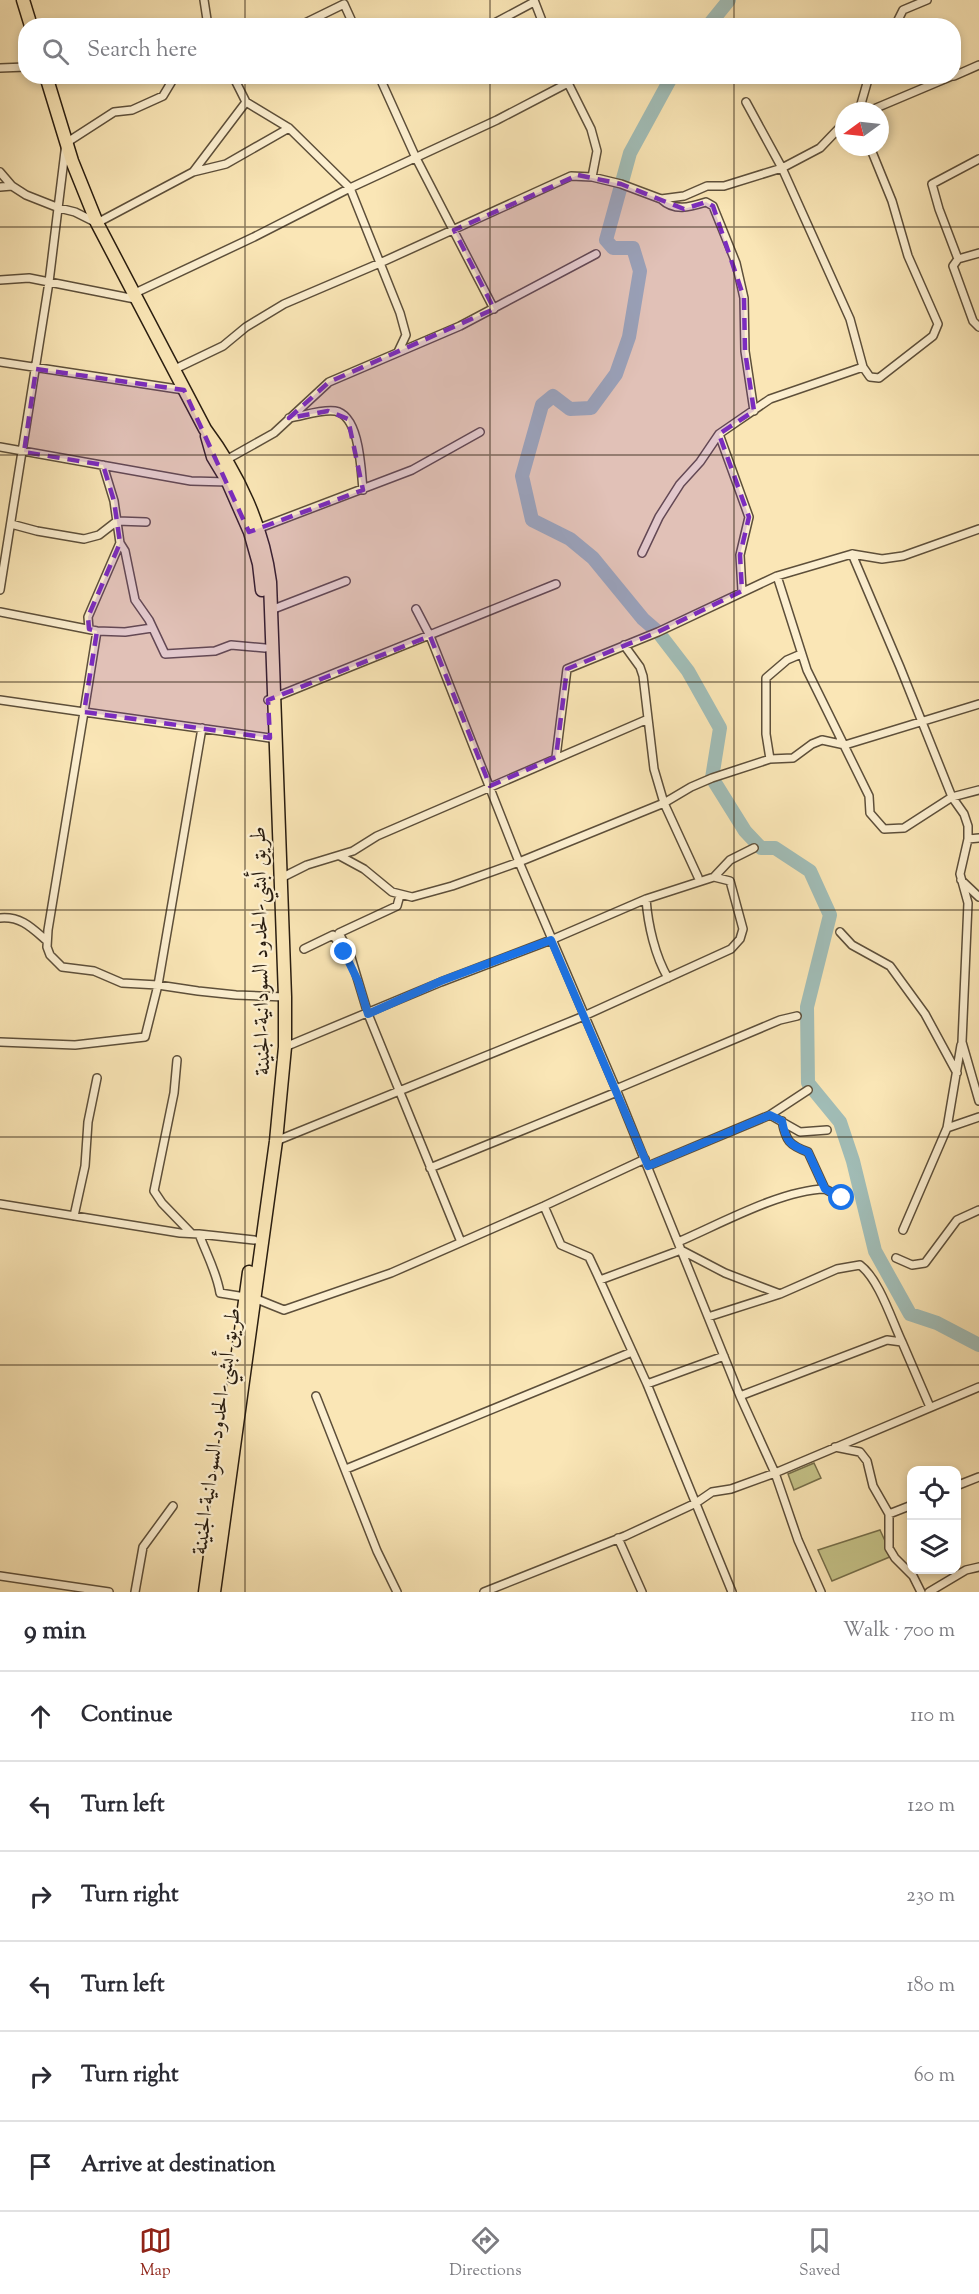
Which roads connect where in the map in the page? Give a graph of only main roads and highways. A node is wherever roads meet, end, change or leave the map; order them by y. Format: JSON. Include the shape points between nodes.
{"nodes":[{"id":1,"x":23,"y":0,"type":"edge"},
{"id":2,"x":29,"y":18,"type":"edge"},
{"id":3,"x":48,"y":84,"type":"edge"},
{"id":4,"x":205,"y":429,"type":"junction"},
{"id":5,"x":232,"y":480,"type":"junction"},
{"id":6,"x":255,"y":530,"type":"junction"},
{"id":7,"x":271,"y":699,"type":"junction"},
{"id":8,"x":280,"y":935,"type":"junction"},
{"id":9,"x":282,"y":997,"type":"junction"},
{"id":10,"x":279,"y":1081,"type":"junction"},
{"id":11,"x":249,"y":1297,"type":"junction"},
{"id":12,"x":205,"y":1592,"type":"edge"},
{"id":13,"x":214,"y":1592,"type":"edge"}],
"edges":[{"from":1,"to":2,"type":"highway"},
{"from":3,"to":4,"type":"highway","via":[[97,223]]},
{"from":4,"to":5,"type":"highway","name":"طريق أبشي-الحدود السودانية-الجنينة","via":[[226,460]]},
{"from":4,"to":5,"type":"highway","via":[[213,457]]},
{"from":5,"to":6,"type":"highway","name":"طريق أبشي-الحدود السودانية-الجنينة"},
{"from":6,"to":7,"type":"highway"},
{"from":6,"to":7,"type":"highway","name":"طريق أبشي-الحدود السودانية-الجنينة","via":[[267,563]]},
{"from":7,"to":8,"type":"highway"},
{"from":7,"to":8,"type":"highway","name":"طريق أبشي-الحدود السودانية-الجنينة","via":[[281,878]]},
{"from":8,"to":9,"type":"highway","name":"طريق أبشي-الحدود السودانية-الجنينة"},
{"from":9,"to":10,"type":"highway"},
{"from":9,"to":10,"type":"highway","name":"طريق أبشي-الحدود السودانية-الجنينة","via":[[285,1047]]},
{"from":10,"to":11,"type":"highway"},
{"from":10,"to":11,"type":"highway","name":"طريق أبشي-الحدود السودانية-الجنينة","via":[[276,1141]]},
{"from":11,"to":12,"type":"highway"},
{"from":11,"to":13,"type":"highway","name":"طريق أبشي-الحدود السودانية-الجنينة"}]}
